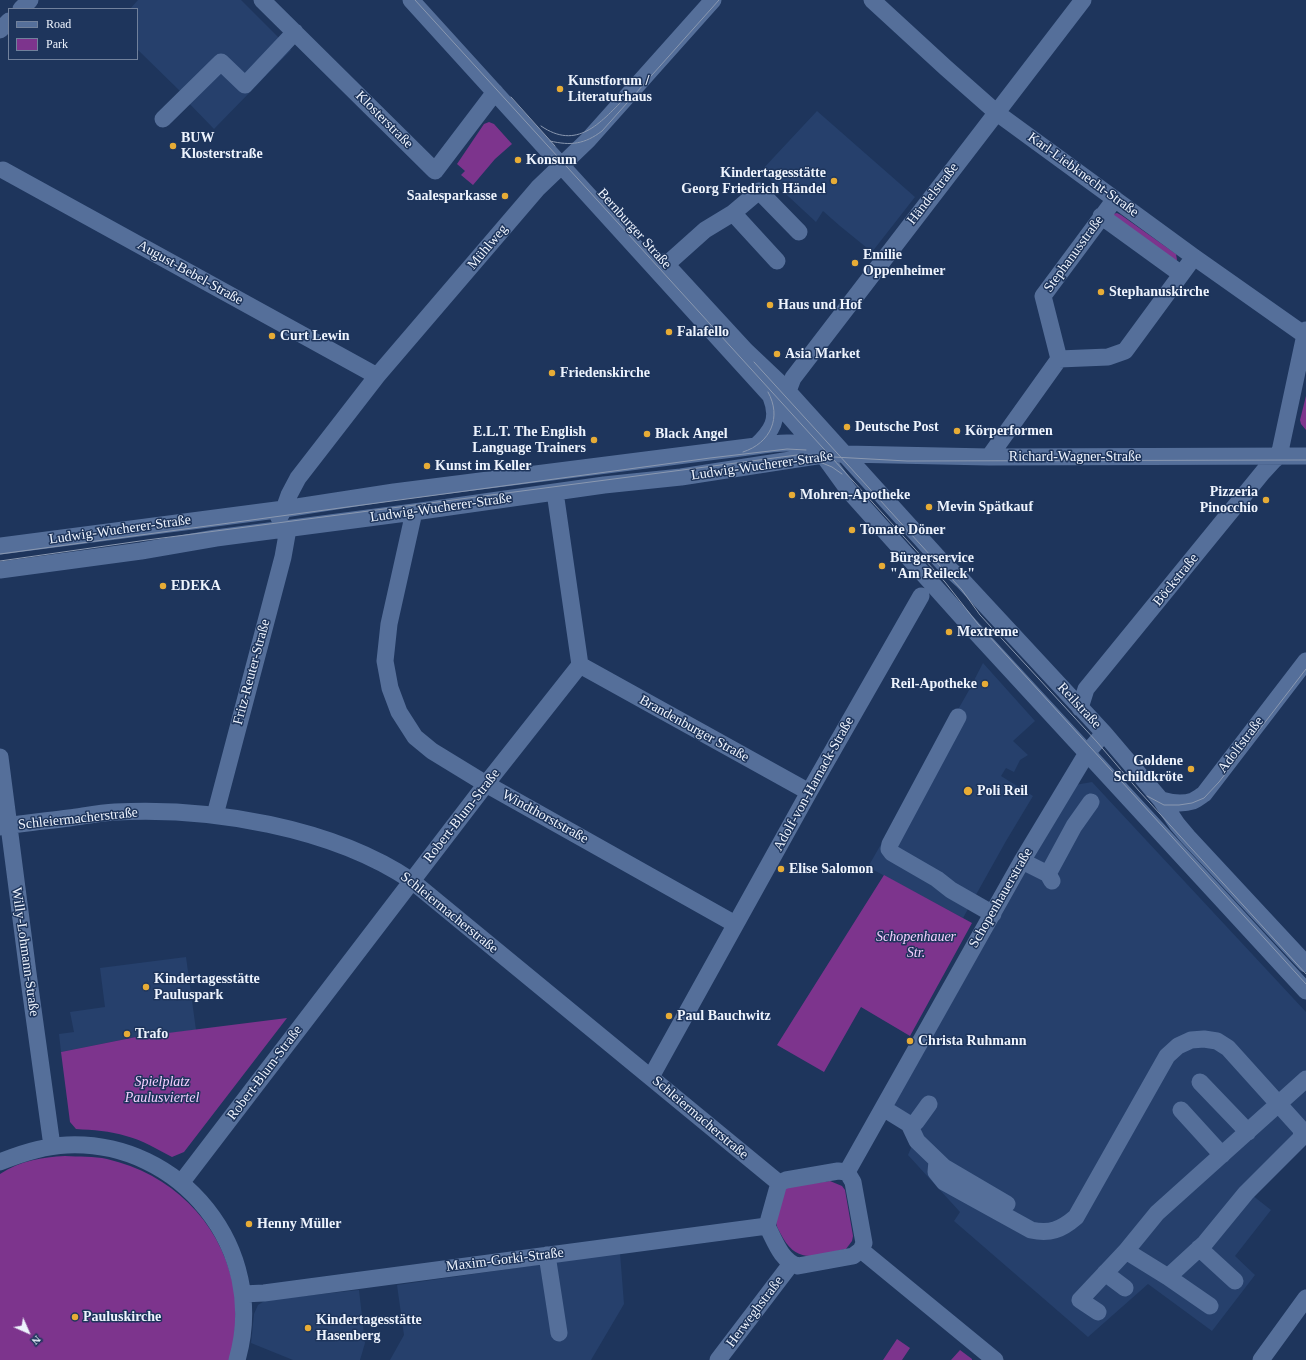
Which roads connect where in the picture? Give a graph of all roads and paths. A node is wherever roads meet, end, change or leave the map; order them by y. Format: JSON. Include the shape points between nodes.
{"nodes":[{"id":1,"x":30,"y":0,"type":"edge"},
{"id":2,"x":262,"y":0,"type":"edge"},
{"id":3,"x":411,"y":0,"type":"edge"},
{"id":4,"x":426,"y":0,"type":"edge"},
{"id":5,"x":713,"y":0,"type":"edge"},
{"id":6,"x":872,"y":0,"type":"edge"},
{"id":7,"x":1083,"y":0,"type":"edge"},
{"id":8,"x":22,"y":8,"type":"edge"},
{"id":9,"x":8,"y":22,"type":"edge"},
{"id":10,"x":0,"y":30,"type":"edge"},
{"id":11,"x":295,"y":32,"type":"junction"},
{"id":12,"x":495,"y":92,"type":"junction"},
{"id":13,"x":997,"y":113,"type":"junction"},
{"id":14,"x":163,"y":119,"type":"dead end"},
{"id":15,"x":566,"y":162,"type":"junction"},
{"id":16,"x":3,"y":170,"type":"dead end"},
{"id":17,"x":1115,"y":198,"type":"junction"},
{"id":18,"x":733,"y":214,"type":"junction"},
{"id":19,"x":1101,"y":216,"type":"junction"},
{"id":20,"x":799,"y":232,"type":"dead end"},
{"id":21,"x":1194,"y":257,"type":"junction"},
{"id":22,"x":777,"y":261,"type":"dead end"},
{"id":23,"x":667,"y":264,"type":"junction"},
{"id":24,"x":1181,"y":274,"type":"junction"},
{"id":25,"x":1306,"y":334,"type":"edge"},
{"id":26,"x":1058,"y":359,"type":"junction"},
{"id":27,"x":377,"y":376,"type":"junction"},
{"id":28,"x":788,"y":391,"type":"junction"},
{"id":29,"x":771,"y":397,"type":"junction"},
{"id":30,"x":756,"y":446,"type":"junction"},
{"id":31,"x":845,"y":454,"type":"junction"},
{"id":32,"x":823,"y":456,"type":"junction"},
{"id":33,"x":1279,"y":456,"type":"junction"},
{"id":34,"x":1306,"y":456,"type":"edge"},
{"id":35,"x":988,"y":457,"type":"junction"},
{"id":36,"x":555,"y":492,"type":"junction"},
{"id":37,"x":284,"y":510,"type":"junction"},
{"id":38,"x":414,"y":512,"type":"junction"},
{"id":39,"x":288,"y":529,"type":"junction"},
{"id":40,"x":260,"y":532,"type":"junction"},
{"id":41,"x":0,"y":546,"type":"edge"},
{"id":42,"x":943,"y":563,"type":"junction"},
{"id":43,"x":0,"y":570,"type":"edge"},
{"id":44,"x":921,"y":596,"type":"dead end"},
{"id":45,"x":1306,"y":661,"type":"edge"},
{"id":46,"x":580,"y":665,"type":"junction"},
{"id":47,"x":1080,"y":708,"type":"junction"},
{"id":48,"x":958,"y":717,"type":"dead end"},
{"id":49,"x":1104,"y":734,"type":"junction"},
{"id":50,"x":1087,"y":753,"type":"junction"},
{"id":51,"x":0,"y":757,"type":"edge"},
{"id":52,"x":486,"y":784,"type":"junction"},
{"id":53,"x":809,"y":792,"type":"junction"},
{"id":54,"x":1161,"y":800,"type":"junction"},
{"id":55,"x":1091,"y":802,"type":"dead end"},
{"id":56,"x":215,"y":815,"type":"junction"},
{"id":57,"x":5,"y":826,"type":"edge"},
{"id":58,"x":1022,"y":861,"type":"junction"},
{"id":59,"x":412,"y":881,"type":"junction"},
{"id":60,"x":993,"y":914,"type":"junction"},
{"id":61,"x":736,"y":924,"type":"junction"},
{"id":62,"x":1306,"y":964,"type":"edge"},
{"id":63,"x":1306,"y":991,"type":"edge"},
{"id":64,"x":651,"y":1077,"type":"junction"},
{"id":65,"x":1306,"y":1079,"type":"edge"},
{"id":66,"x":1200,"y":1082,"type":"dead end"},
{"id":67,"x":1279,"y":1103,"type":"junction"},
{"id":68,"x":929,"y":1104,"type":"dead end"},
{"id":69,"x":883,"y":1108,"type":"junction"},
{"id":70,"x":1181,"y":1110,"type":"dead end"},
{"id":71,"x":909,"y":1124,"type":"junction"},
{"id":72,"x":1248,"y":1132,"type":"junction"},
{"id":73,"x":52,"y":1146,"type":"junction"},
{"id":74,"x":1222,"y":1155,"type":"junction"},
{"id":75,"x":937,"y":1161,"type":"junction"},
{"id":76,"x":0,"y":1162,"type":"edge"},
{"id":77,"x":847,"y":1172,"type":"junction"},
{"id":78,"x":181,"y":1183,"type":"junction"},
{"id":79,"x":779,"y":1183,"type":"junction"},
{"id":80,"x":1008,"y":1204,"type":"dead end"},
{"id":81,"x":767,"y":1226,"type":"junction"},
{"id":82,"x":1199,"y":1248,"type":"junction"},
{"id":83,"x":861,"y":1250,"type":"junction"},
{"id":84,"x":1126,"y":1251,"type":"junction"},
{"id":85,"x":547,"y":1255,"type":"junction"},
{"id":86,"x":791,"y":1264,"type":"junction"},
{"id":87,"x":1105,"y":1273,"type":"junction"},
{"id":88,"x":1168,"y":1277,"type":"junction"},
{"id":89,"x":1235,"y":1281,"type":"dead end"},
{"id":90,"x":1125,"y":1288,"type":"dead end"},
{"id":91,"x":242,"y":1294,"type":"junction"},
{"id":92,"x":1306,"y":1298,"type":"edge"},
{"id":93,"x":1210,"y":1306,"type":"dead end"},
{"id":94,"x":1098,"y":1312,"type":"dead end"},
{"id":95,"x":559,"y":1333,"type":"dead end"},
{"id":96,"x":237,"y":1360,"type":"edge"},
{"id":97,"x":718,"y":1360,"type":"edge"},
{"id":98,"x":995,"y":1360,"type":"edge"},
{"id":99,"x":1261,"y":1360,"type":"edge"}],
"edges":[{"from":1,"to":8,"type":"street"},
{"from":2,"to":11,"type":"street","name":"Klosterstraße"},
{"from":3,"to":12,"type":"street","name":"Bernburger Straße"},
{"from":4,"to":15,"type":"street","name":"Bernburger Straße"},
{"from":5,"to":15,"type":"street","name":"Mühlweg"},
{"from":6,"to":13,"type":"street","name":"Karl-Liebknecht-Straße"},
{"from":7,"to":13,"type":"street","name":"Händelstraße"},
{"from":9,"to":10,"type":"street"},
{"from":11,"to":12,"type":"street","name":"Klosterstraße","via":[[436,171]]},
{"from":11,"to":14,"type":"street","via":[[245,85],[220,62]]},
{"from":12,"to":15,"type":"street","name":"Bernburger Straße"},
{"from":13,"to":17,"type":"street","name":"Karl-Liebknecht-Straße"},
{"from":13,"to":28,"type":"street","name":"Händelstraße","via":[[793,378]]},
{"from":15,"to":23,"type":"street","name":"Bernburger Straße"},
{"from":15,"to":27,"type":"street","name":"Mühlweg","via":[[538,188]]},
{"from":15,"to":29,"type":"street","name":"Bernburger Straße"},
{"from":16,"to":27,"type":"street","name":"August-Bebel-Straße"},
{"from":17,"to":19,"type":"street","name":"Stephanusstraße"},
{"from":17,"to":21,"type":"street","name":"Karl-Liebknecht-Straße"},
{"from":18,"to":20,"type":"street","via":[[759,191]]},
{"from":18,"to":22,"type":"street"},
{"from":18,"to":23,"type":"street","via":[[705,230]]},
{"from":19,"to":24,"type":"street"},
{"from":19,"to":26,"type":"street","name":"Stephanusstraße","via":[[1043,296]]},
{"from":21,"to":24,"type":"street"},
{"from":21,"to":25,"type":"street","name":"Karl-Liebknecht-Straße"},
{"from":23,"to":28,"type":"street","name":"Bernburger Straße","via":[[746,351]]},
{"from":24,"to":26,"type":"street","via":[[1125,351],[1108,357]]},
{"from":25,"to":33,"type":"street"},
{"from":26,"to":35,"type":"street"},
{"from":27,"to":37,"type":"street","name":"Mühlweg","via":[[298,478]]},
{"from":28,"to":31,"type":"street","name":"Bernburger Straße"},
{"from":29,"to":30,"type":"street","via":[[775,408],[774,421],[770,432]]},
{"from":29,"to":32,"type":"street","name":"Bernburger Straße"},
{"from":30,"to":32,"type":"street","name":"Ludwig-Wucherer-Straße","via":[[786,443]]},
{"from":30,"to":37,"type":"street","name":"Ludwig-Wucherer-Straße","via":[[394,492]]},
{"from":31,"to":32,"type":"street","name":"Ludwig-Wucherer-Straße"},
{"from":31,"to":35,"type":"street","name":"Richard-Wagner-Straße"},
{"from":31,"to":42,"type":"street","name":"Reilstraße"},
{"from":32,"to":36,"type":"street","name":"Ludwig-Wucherer-Straße","via":[[681,478]]},
{"from":32,"to":50,"type":"street","name":"Reilstraße","via":[[853,495]]},
{"from":33,"to":34,"type":"street","name":"Richard-Wagner-Straße"},
{"from":33,"to":35,"type":"street","name":"Richard-Wagner-Straße"},
{"from":33,"to":47,"type":"street","name":"Böckstraße","via":[[1086,690]]},
{"from":36,"to":38,"type":"street","name":"Ludwig-Wucherer-Straße"},
{"from":36,"to":46,"type":"street"},
{"from":37,"to":40,"type":"street","name":"Mühlweg","via":[[275,524]]},
{"from":37,"to":41,"type":"street","name":"Ludwig-Wucherer-Straße"},
{"from":38,"to":39,"type":"street","name":"Ludwig-Wucherer-Straße"},
{"from":38,"to":52,"type":"street","name":"Windthorststraße","via":[[389,624],[386,661],[390,688],[399,712],[415,737],[432,751]]},
{"from":39,"to":40,"type":"street","name":"Ludwig-Wucherer-Straße"},
{"from":39,"to":56,"type":"street","name":"Fritz-Reuter-Straße","via":[[283,557]]},
{"from":40,"to":43,"type":"street","name":"Ludwig-Wucherer-Straße"},
{"from":42,"to":47,"type":"street","name":"Reilstraße","via":[[963,581]]},
{"from":42,"to":49,"type":"street","via":[[980,615],[1078,722]]},
{"from":44,"to":53,"type":"street","name":"Adolf-von-Harnack-Straße"},
{"from":45,"to":54,"type":"street","name":"Adolfstraße","via":[[1204,794],[1193,801],[1169,803]]},
{"from":46,"to":52,"type":"street","name":"Robert-Blum-Straße"},
{"from":46,"to":53,"type":"street","name":"Brandenburger Straße"},
{"from":47,"to":49,"type":"street","name":"Reilstraße"},
{"from":48,"to":60,"type":"street","via":[[889,849]]},
{"from":49,"to":50,"type":"street","name":"Schopenhauerstraße"},
{"from":49,"to":54,"type":"street","name":"Reilstraße"},
{"from":50,"to":58,"type":"street","name":"Schopenhauerstraße"},
{"from":50,"to":63,"type":"street","name":"Reilstraße"},
{"from":51,"to":57,"type":"street","name":"Willy-Lohmann-Straße"},
{"from":52,"to":59,"type":"street","name":"Robert-Blum-Straße"},
{"from":52,"to":61,"type":"street","name":"Windthorststraße"},
{"from":53,"to":61,"type":"street","name":"Adolf-von-Harnack-Straße"},
{"from":54,"to":62,"type":"street","name":"Reilstraße","via":[[1188,837]]},
{"from":55,"to":58,"type":"street","via":[[1074,826],[1050,878]]},
{"from":56,"to":57,"type":"street","name":"Schleiermacherstraße","via":[[184,812],[114,812]]},
{"from":56,"to":59,"type":"street","name":"Schleiermacherstraße","via":[[312,834],[359,852]]},
{"from":57,"to":73,"type":"street","name":"Willy-Lohmann-Straße"},
{"from":58,"to":60,"type":"street","name":"Schopenhauerstraße"},
{"from":59,"to":64,"type":"street","name":"Schleiermacherstraße"},
{"from":59,"to":78,"type":"street","name":"Robert-Blum-Straße"},
{"from":60,"to":69,"type":"street","name":"Schopenhauerstraße"},
{"from":61,"to":64,"type":"street","name":"Adolf-von-Harnack-Straße"},
{"from":64,"to":79,"type":"street","name":"Schleiermacherstraße"},
{"from":65,"to":67,"type":"street"},
{"from":66,"to":72,"type":"street"},
{"from":67,"to":72,"type":"street"},
{"from":67,"to":75,"type":"street","via":[[1228,1048],[1217,1041],[1191,1040],[1178,1046],[1167,1056],[1076,1217],[1066,1226],[1054,1231],[1031,1230],[944,1182],[936,1172]]},
{"from":67,"to":82,"type":"street","via":[[1301,1129],[1302,1137],[1246,1193]]},
{"from":68,"to":71,"type":"street","via":[[916,1122]]},
{"from":69,"to":71,"type":"street"},
{"from":69,"to":77,"type":"street","name":"Schopenhauerstraße"},
{"from":70,"to":74,"type":"street"},
{"from":71,"to":75,"type":"street","via":[[917,1141]]},
{"from":72,"to":74,"type":"street"},
{"from":73,"to":76,"type":"street"},
{"from":73,"to":78,"type":"street","via":[[94,1146],[118,1151],[152,1164]]},
{"from":74,"to":84,"type":"street","via":[[1157,1213]]},
{"from":75,"to":80,"type":"street"},
{"from":77,"to":79,"type":"street","via":[[838,1171]]},
{"from":77,"to":83,"type":"street","via":[[853,1182],[864,1243]]},
{"from":78,"to":91,"type":"street","via":[[203,1204],[220,1227],[237,1266]]},
{"from":79,"to":81,"type":"street"},
{"from":81,"to":85,"type":"street","name":"Maxim-Gorki-Straße"},
{"from":81,"to":86,"type":"street","via":[[781,1253]]},
{"from":82,"to":88,"type":"street"},
{"from":82,"to":89,"type":"street"},
{"from":83,"to":86,"type":"street","via":[[853,1256],[798,1266]]},
{"from":83,"to":98,"type":"street"},
{"from":84,"to":87,"type":"street"},
{"from":84,"to":88,"type":"street"},
{"from":85,"to":91,"type":"street","name":"Maxim-Gorki-Straße"},
{"from":85,"to":95,"type":"street"},
{"from":86,"to":97,"type":"street","name":"Herweghstraße"},
{"from":87,"to":90,"type":"street"},
{"from":87,"to":94,"type":"street","via":[[1080,1300]]},
{"from":88,"to":93,"type":"street"},
{"from":91,"to":96,"type":"street","via":[[243,1334]]},
{"from":92,"to":99,"type":"street"}]}
